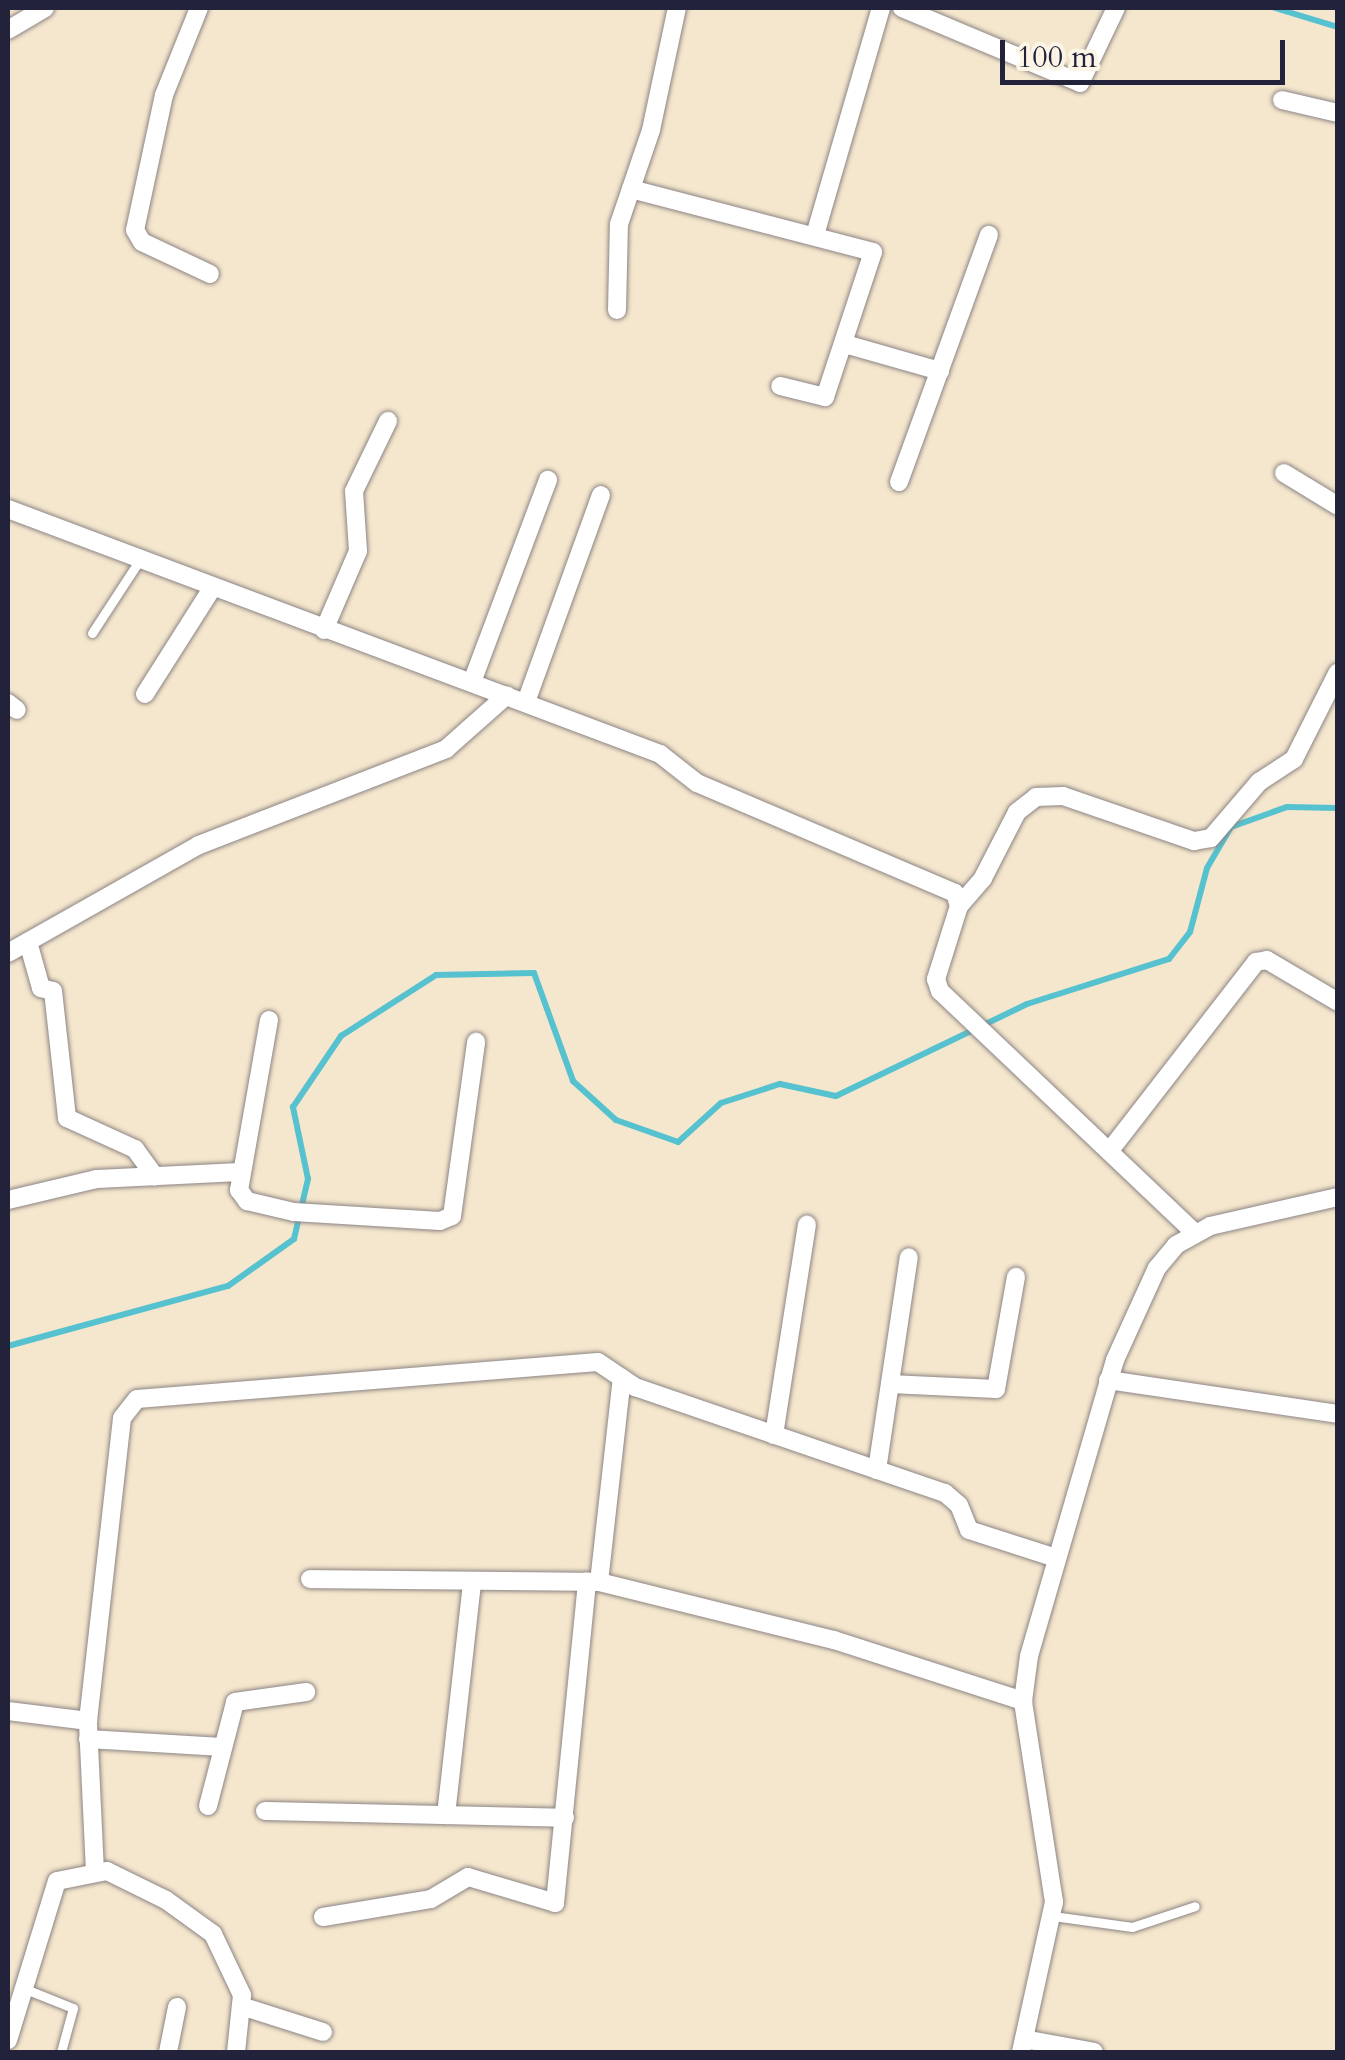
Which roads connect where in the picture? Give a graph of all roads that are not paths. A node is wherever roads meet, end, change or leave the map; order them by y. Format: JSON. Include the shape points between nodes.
{"nodes":[{"id":1,"x":45,"y":8,"type":"edge"},
{"id":2,"x":199,"y":8,"type":"edge"},
{"id":3,"x":677,"y":8,"type":"edge"},
{"id":4,"x":881,"y":8,"type":"edge"},
{"id":5,"x":902,"y":8,"type":"edge"},
{"id":6,"x":1116,"y":8,"type":"edge"},
{"id":7,"x":8,"y":30,"type":"edge"},
{"id":8,"x":1282,"y":100,"type":"dead end"},
{"id":9,"x":1338,"y":113,"type":"edge"},
{"id":10,"x":630,"y":190,"type":"junction"},
{"id":11,"x":815,"y":235,"type":"junction"},
{"id":12,"x":989,"y":235,"type":"dead end"},
{"id":13,"x":210,"y":274,"type":"dead end"},
{"id":14,"x":617,"y":310,"type":"dead end"},
{"id":15,"x":845,"y":344,"type":"junction"},
{"id":16,"x":940,"y":371,"type":"junction"},
{"id":17,"x":780,"y":386,"type":"dead end"},
{"id":18,"x":388,"y":420,"type":"dead end"},
{"id":19,"x":1284,"y":473,"type":"dead end"},
{"id":20,"x":548,"y":480,"type":"dead end"},
{"id":21,"x":899,"y":482,"type":"dead end"},
{"id":22,"x":601,"y":495,"type":"dead end"},
{"id":23,"x":1338,"y":506,"type":"edge"},
{"id":24,"x":8,"y":509,"type":"edge"},
{"id":25,"x":139,"y":561,"type":"junction"},
{"id":26,"x":211,"y":590,"type":"junction"},
{"id":27,"x":324,"y":630,"type":"junction"},
{"id":28,"x":92,"y":633,"type":"dead end"},
{"id":29,"x":1338,"y":672,"type":"edge"},
{"id":30,"x":472,"y":682,"type":"junction"},
{"id":31,"x":145,"y":694,"type":"dead end"},
{"id":32,"x":507,"y":695,"type":"junction"},
{"id":33,"x":526,"y":702,"type":"junction"},
{"id":34,"x":960,"y":906,"type":"junction"},
{"id":35,"x":28,"y":942,"type":"junction"},
{"id":36,"x":8,"y":953,"type":"edge"},
{"id":37,"x":1338,"y":1002,"type":"edge"},
{"id":38,"x":269,"y":1020,"type":"dead end"},
{"id":39,"x":476,"y":1042,"type":"dead end"},
{"id":40,"x":1111,"y":1149,"type":"junction"},
{"id":41,"x":241,"y":1172,"type":"junction"},
{"id":42,"x":155,"y":1176,"type":"junction"},
{"id":43,"x":1338,"y":1197,"type":"edge"},
{"id":44,"x":8,"y":1200,"type":"edge"},
{"id":45,"x":807,"y":1225,"type":"dead end"},
{"id":46,"x":1194,"y":1232,"type":"junction"},
{"id":47,"x":909,"y":1258,"type":"dead end"},
{"id":48,"x":1016,"y":1277,"type":"dead end"},
{"id":49,"x":622,"y":1378,"type":"junction"},
{"id":50,"x":1108,"y":1380,"type":"junction"},
{"id":51,"x":890,"y":1384,"type":"junction"},
{"id":52,"x":1338,"y":1414,"type":"edge"},
{"id":53,"x":774,"y":1435,"type":"junction"},
{"id":54,"x":878,"y":1470,"type":"junction"},
{"id":55,"x":1056,"y":1558,"type":"junction"},
{"id":56,"x":310,"y":1580,"type":"dead end"},
{"id":57,"x":472,"y":1582,"type":"junction"},
{"id":58,"x":593,"y":1582,"type":"junction"},
{"id":59,"x":306,"y":1692,"type":"dead end"},
{"id":60,"x":1023,"y":1700,"type":"junction"},
{"id":61,"x":8,"y":1711,"type":"edge"},
{"id":62,"x":88,"y":1730,"type":"junction"},
{"id":63,"x":222,"y":1747,"type":"junction"},
{"id":64,"x":208,"y":1806,"type":"dead end"},
{"id":65,"x":265,"y":1811,"type":"dead end"},
{"id":66,"x":446,"y":1816,"type":"junction"},
{"id":67,"x":565,"y":1818,"type":"junction"},
{"id":68,"x":95,"y":1872,"type":"junction"},
{"id":69,"x":1195,"y":1906,"type":"dead end"},
{"id":70,"x":322,"y":1916,"type":"dead end"},
{"id":71,"x":1052,"y":1916,"type":"junction"},
{"id":72,"x":24,"y":1988,"type":"junction"},
{"id":73,"x":242,"y":2006,"type":"junction"},
{"id":74,"x":177,"y":2008,"type":"dead end"},
{"id":75,"x":324,"y":2032,"type":"dead end"},
{"id":76,"x":8,"y":2040,"type":"edge"},
{"id":77,"x":1023,"y":2046,"type":"edge"},
{"id":78,"x":61,"y":2052,"type":"edge"},
{"id":79,"x":168,"y":2052,"type":"edge"},
{"id":80,"x":236,"y":2052,"type":"edge"},
{"id":81,"x":1094,"y":2052,"type":"edge"}],
"edges":[{"from":1,"to":7,"type":"street"},
{"from":2,"to":13,"type":"street","via":[[164,94],[135,230],[142,242]]},
{"from":3,"to":10,"type":"street","via":[[651,130]]},
{"from":4,"to":11,"type":"street"},
{"from":5,"to":6,"type":"street","via":[[1080,83]]},
{"from":8,"to":9,"type":"street"},
{"from":10,"to":11,"type":"street"},
{"from":10,"to":14,"type":"street","via":[[617,235]]},
{"from":11,"to":15,"type":"street","via":[[873,252]]},
{"from":12,"to":16,"type":"street"},
{"from":15,"to":16,"type":"street"},
{"from":15,"to":17,"type":"street","via":[[825,397]]},
{"from":16,"to":21,"type":"street"},
{"from":18,"to":27,"type":"street","via":[[354,490],[358,551]]},
{"from":19,"to":23,"type":"street"},
{"from":20,"to":30,"type":"street"},
{"from":22,"to":33,"type":"street"},
{"from":24,"to":25,"type":"street"},
{"from":25,"to":26,"type":"street"},
{"from":25,"to":28,"type":"lane"},
{"from":26,"to":27,"type":"street"},
{"from":26,"to":31,"type":"street"},
{"from":27,"to":30,"type":"street"},
{"from":29,"to":34,"type":"street","via":[[1294,759],[1259,782],[1211,838],[1194,841],[1063,796],[1036,797],[1017,812],[983,878]]},
{"from":30,"to":32,"type":"street"},
{"from":32,"to":33,"type":"street"},
{"from":32,"to":35,"type":"street","via":[[446,748],[200,845]]},
{"from":33,"to":34,"type":"street","via":[[660,754],[697,783],[955,894]]},
{"from":34,"to":40,"type":"street","via":[[936,980]]},
{"from":35,"to":36,"type":"street"},
{"from":35,"to":42,"type":"street","via":[[41,988],[53,991],[66,1118],[135,1149]]},
{"from":37,"to":40,"type":"street","via":[[1267,960],[1256,962]]},
{"from":38,"to":41,"type":"street"},
{"from":39,"to":41,"type":"street","via":[[452,1216],[440,1221],[294,1212],[241,1196]]},
{"from":40,"to":46,"type":"street"},
{"from":41,"to":42,"type":"street"},
{"from":42,"to":44,"type":"street","via":[[96,1179]]},
{"from":43,"to":46,"type":"street"},
{"from":45,"to":53,"type":"street"},
{"from":46,"to":50,"type":"street","via":[[1157,1268]]},
{"from":47,"to":51,"type":"street"},
{"from":48,"to":51,"type":"street","via":[[996,1389]]},
{"from":49,"to":53,"type":"street"},
{"from":49,"to":58,"type":"street"},
{"from":49,"to":62,"type":"street","via":[[598,1362],[137,1398],[122,1418]]},
{"from":50,"to":52,"type":"street"},
{"from":50,"to":55,"type":"street"},
{"from":51,"to":54,"type":"street"},
{"from":53,"to":54,"type":"street"},
{"from":54,"to":55,"type":"street","via":[[954,1498],[976,1534]]},
{"from":55,"to":60,"type":"street"},
{"from":56,"to":57,"type":"street"},
{"from":57,"to":58,"type":"street"},
{"from":57,"to":66,"type":"street"},
{"from":58,"to":60,"type":"street","via":[[834,1640]]},
{"from":58,"to":67,"type":"street"},
{"from":59,"to":63,"type":"street","via":[[235,1702]]},
{"from":60,"to":71,"type":"street"},
{"from":61,"to":62,"type":"street"},
{"from":62,"to":63,"type":"street"},
{"from":62,"to":68,"type":"street"},
{"from":63,"to":64,"type":"street"},
{"from":65,"to":66,"type":"street"},
{"from":66,"to":67,"type":"street"},
{"from":67,"to":70,"type":"street","via":[[555,1903],[468,1877],[431,1899]]},
{"from":68,"to":72,"type":"street","via":[[57,1881]]},
{"from":68,"to":73,"type":"street","via":[[120,1876],[206,1927],[240,1988]]},
{"from":69,"to":71,"type":"lane","via":[[1132,1927]]},
{"from":71,"to":77,"type":"street"},
{"from":72,"to":76,"type":"street"},
{"from":72,"to":78,"type":"lane","via":[[73,2008]]},
{"from":73,"to":75,"type":"street"},
{"from":73,"to":80,"type":"street"},
{"from":74,"to":79,"type":"street"},
{"from":77,"to":81,"type":"street"}]}
